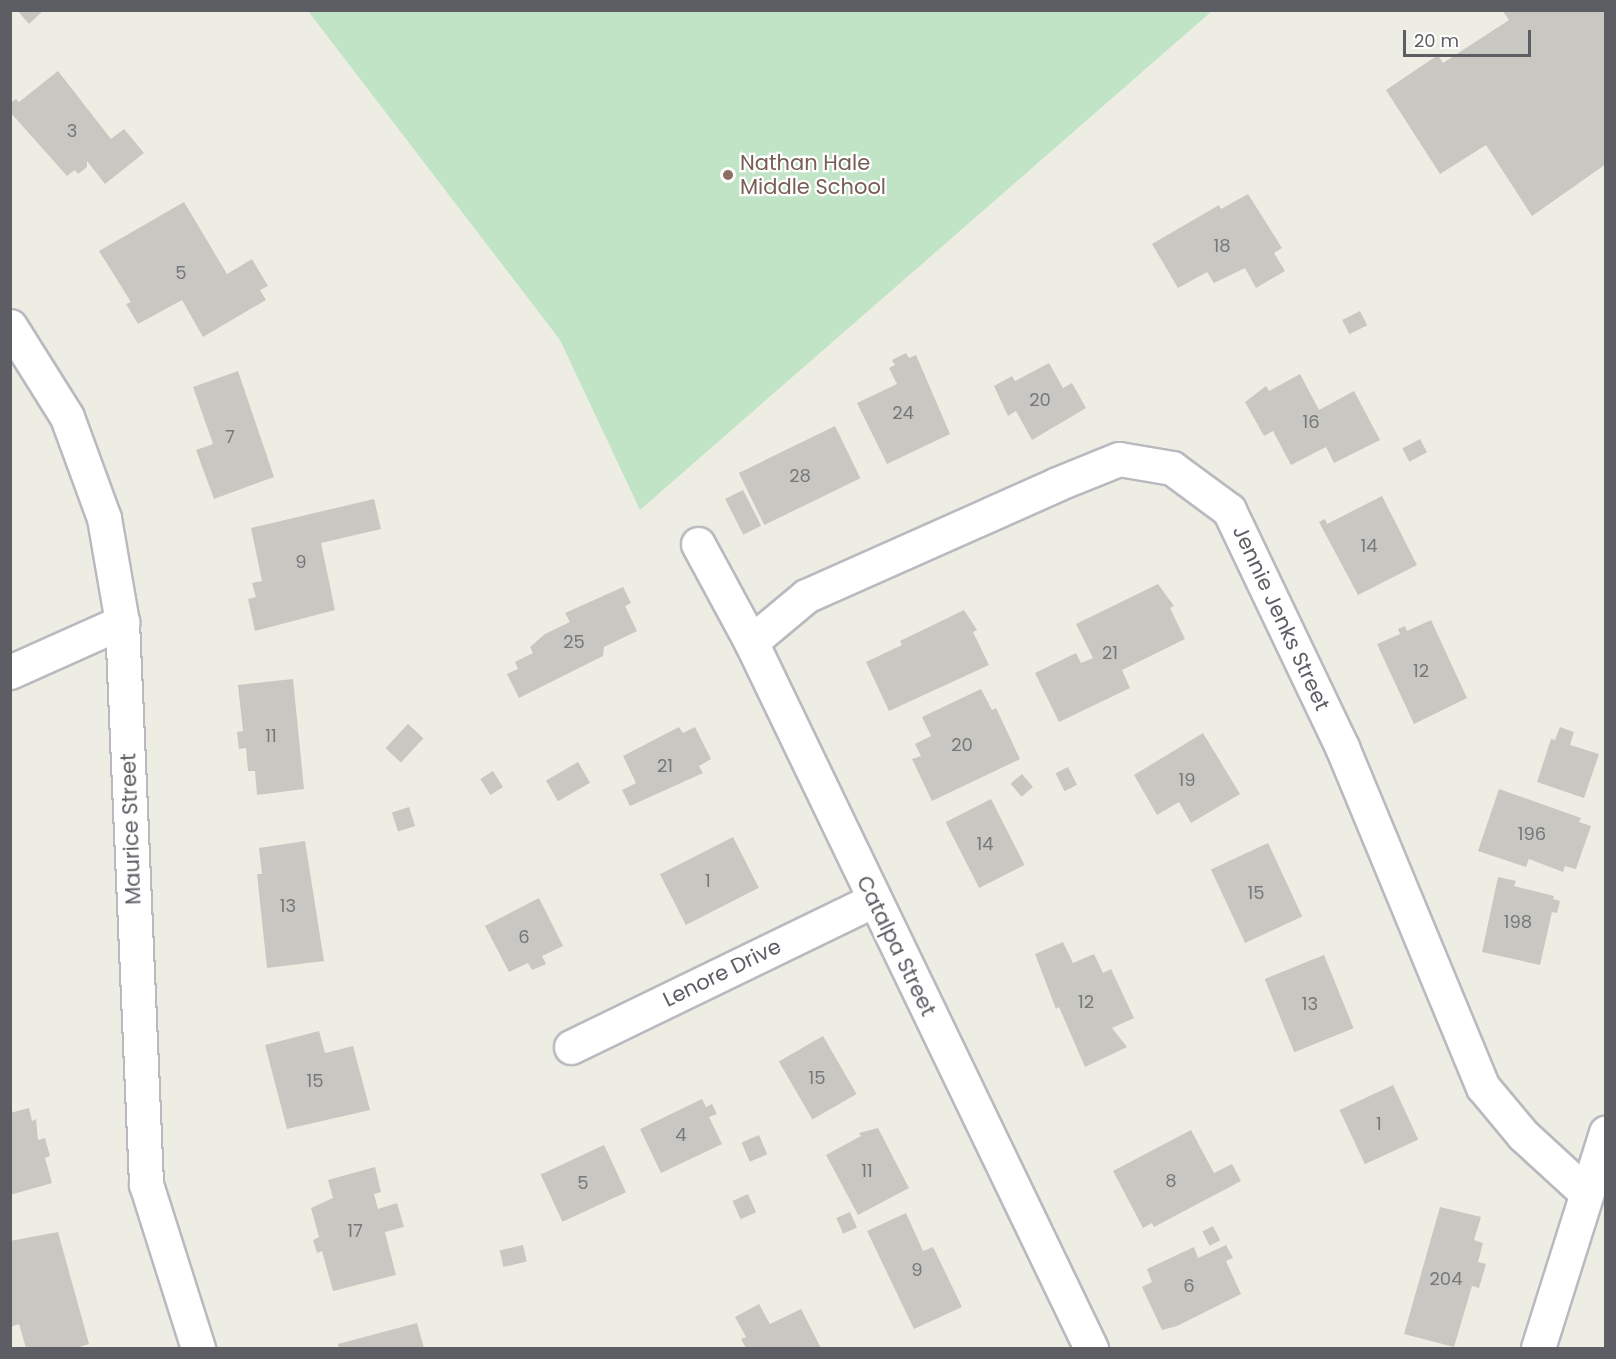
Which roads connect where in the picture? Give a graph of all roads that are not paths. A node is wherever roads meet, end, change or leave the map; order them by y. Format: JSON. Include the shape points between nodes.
{"nodes":[{"id":1,"x":10,"y":326,"type":"edge"},
{"id":2,"x":698,"y":544,"type":"dead end"},
{"id":3,"x":122,"y":622,"type":"junction"},
{"id":4,"x":751,"y":642,"type":"junction"},
{"id":5,"x":10,"y":672,"type":"edge"},
{"id":6,"x":874,"y":900,"type":"junction"},
{"id":7,"x":571,"y":1047,"type":"dead end"},
{"id":8,"x":1605,"y":1132,"type":"edge"},
{"id":9,"x":1586,"y":1193,"type":"junction"},
{"id":10,"x":1086,"y":1347,"type":"edge"},
{"id":11,"x":198,"y":1348,"type":"edge"},
{"id":12,"x":1538,"y":1348,"type":"edge"}],
"edges":[{"from":1,"to":3,"type":"street","name":"Maurice Street","via":[[67,417],[86,466],[104,518]]},
{"from":2,"to":4,"type":"street","name":"Catalpa Street"},
{"from":3,"to":5,"type":"street"},
{"from":3,"to":11,"type":"street","name":"Maurice Street","via":[[146,1184]]},
{"from":4,"to":6,"type":"street","name":"Catalpa Street"},
{"from":4,"to":9,"type":"street","name":"Jennie Jenks Street","via":[[806,596],[1057,484],[1119,459],[1172,468],[1229,510],[1342,747],[1483,1086],[1522,1135]]},
{"from":6,"to":7,"type":"street","name":"Lenore Drive"},
{"from":6,"to":10,"type":"street","name":"Catalpa Street"},
{"from":8,"to":9,"type":"street"},
{"from":9,"to":12,"type":"street"}]}
